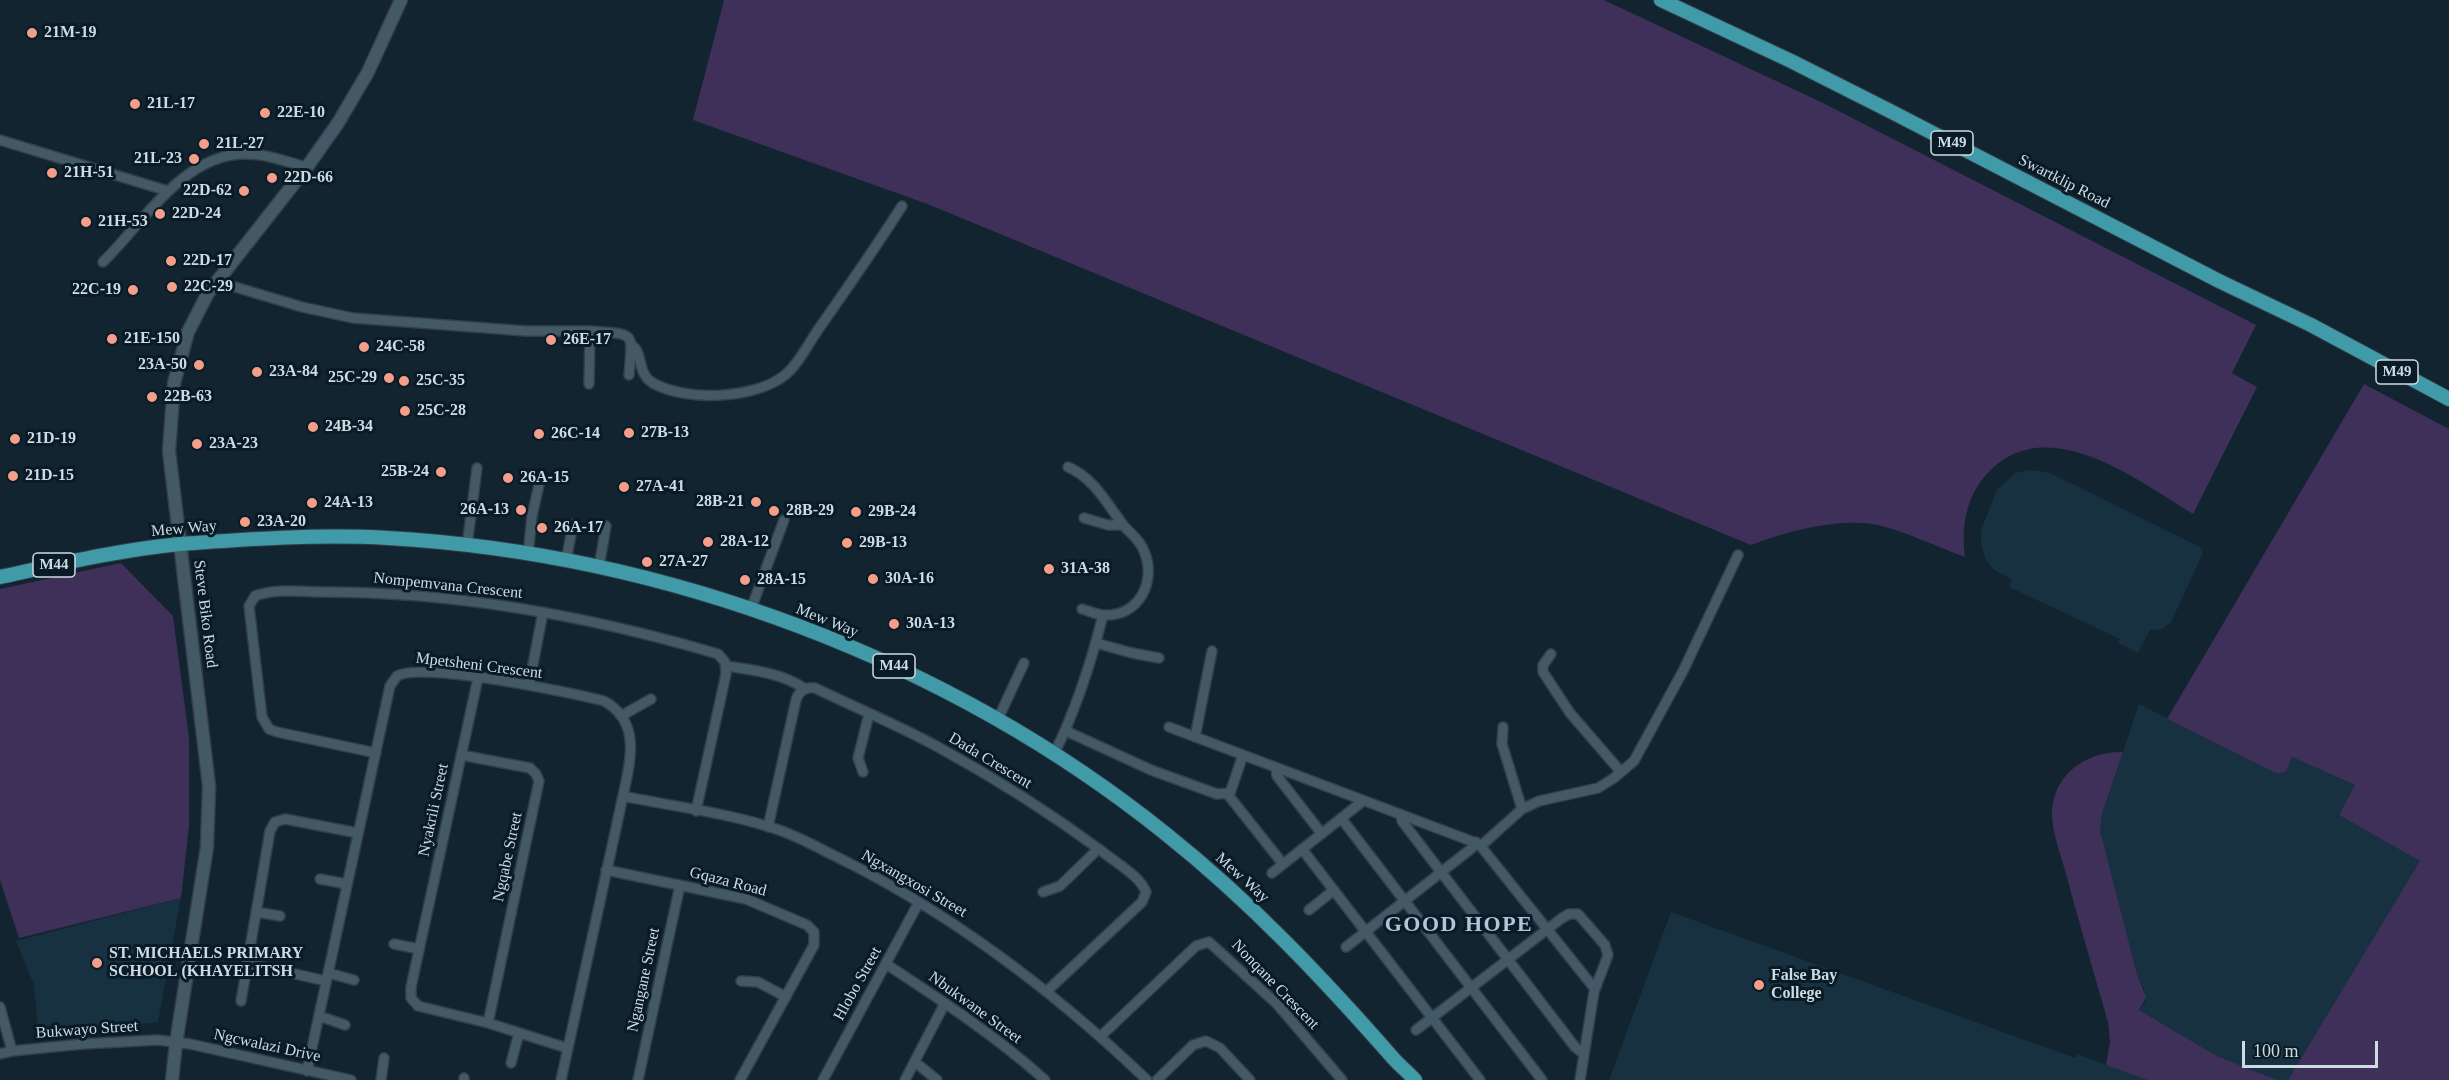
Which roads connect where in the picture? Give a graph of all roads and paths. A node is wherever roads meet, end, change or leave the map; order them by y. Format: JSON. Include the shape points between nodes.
{"nodes":[{"id":1,"x":401,"y":0,"type":"edge"},
{"id":2,"x":1661,"y":0,"type":"edge"},
{"id":3,"x":0,"y":140,"type":"edge"},
{"id":4,"x":306,"y":167,"type":"junction"},
{"id":5,"x":168,"y":191,"type":"junction"},
{"id":6,"x":902,"y":206,"type":"dead end"},
{"id":7,"x":103,"y":262,"type":"dead end"},
{"id":8,"x":215,"y":281,"type":"junction"},
{"id":9,"x":590,"y":331,"type":"junction"},
{"id":10,"x":632,"y":345,"type":"junction"},
{"id":11,"x":628,"y":375,"type":"dead end"},
{"id":12,"x":589,"y":384,"type":"dead end"},
{"id":13,"x":2449,"y":399,"type":"edge"},
{"id":14,"x":1068,"y":467,"type":"dead end"},
{"id":15,"x":477,"y":468,"type":"dead end"},
{"id":16,"x":541,"y":476,"type":"dead end"},
{"id":17,"x":1084,"y":518,"type":"dead end"},
{"id":18,"x":784,"y":520,"type":"dead end"},
{"id":19,"x":573,"y":524,"type":"dead end"},
{"id":20,"x":1123,"y":525,"type":"junction"},
{"id":21,"x":606,"y":526,"type":"dead end"},
{"id":22,"x":180,"y":544,"type":"junction"},
{"id":23,"x":467,"y":546,"type":"junction"},
{"id":24,"x":528,"y":555,"type":"junction"},
{"id":25,"x":1738,"y":555,"type":"dead end"},
{"id":26,"x":566,"y":561,"type":"junction"},
{"id":27,"x":599,"y":567,"type":"junction"},
{"id":28,"x":0,"y":577,"type":"edge"},
{"id":29,"x":751,"y":609,"type":"junction"},
{"id":30,"x":1082,"y":609,"type":"dead end"},
{"id":31,"x":543,"y":612,"type":"junction"},
{"id":32,"x":1103,"y":615,"type":"junction"},
{"id":33,"x":1096,"y":643,"type":"junction"},
{"id":34,"x":1212,"y":651,"type":"dead end"},
{"id":35,"x":1551,"y":654,"type":"dead end"},
{"id":36,"x":1159,"y":658,"type":"dead end"},
{"id":37,"x":1023,"y":663,"type":"dead end"},
{"id":38,"x":726,"y":666,"type":"junction"},
{"id":39,"x":477,"y":678,"type":"junction"},
{"id":40,"x":530,"y":686,"type":"junction"},
{"id":41,"x":805,"y":689,"type":"junction"},
{"id":42,"x":651,"y":699,"type":"dead end"},
{"id":43,"x":869,"y":714,"type":"junction"},
{"id":44,"x":621,"y":716,"type":"junction"},
{"id":45,"x":998,"y":719,"type":"junction"},
{"id":46,"x":1169,"y":727,"type":"dead end"},
{"id":47,"x":1503,"y":727,"type":"dead end"},
{"id":48,"x":1066,"y":731,"type":"junction"},
{"id":49,"x":1195,"y":737,"type":"junction"},
{"id":50,"x":376,"y":753,"type":"junction"},
{"id":51,"x":1054,"y":754,"type":"junction"},
{"id":52,"x":461,"y":755,"type":"junction"},
{"id":53,"x":1243,"y":756,"type":"junction"},
{"id":54,"x":1276,"y":768,"type":"junction"},
{"id":55,"x":863,"y":772,"type":"dead end"},
{"id":56,"x":1621,"y":772,"type":"junction"},
{"id":57,"x":1229,"y":793,"type":"junction"},
{"id":58,"x":623,"y":796,"type":"junction"},
{"id":59,"x":1363,"y":801,"type":"junction"},
{"id":60,"x":1522,"y":809,"type":"junction"},
{"id":61,"x":696,"y":811,"type":"junction"},
{"id":62,"x":1401,"y":815,"type":"junction"},
{"id":63,"x":1341,"y":818,"type":"junction"},
{"id":64,"x":768,"y":827,"type":"junction"},
{"id":65,"x":358,"y":833,"type":"junction"},
{"id":66,"x":1322,"y":834,"type":"junction"},
{"id":67,"x":1479,"y":844,"type":"junction"},
{"id":68,"x":1098,"y":849,"type":"junction"},
{"id":69,"x":1302,"y":849,"type":"junction"},
{"id":70,"x":1283,"y":864,"type":"junction"},
{"id":71,"x":606,"y":870,"type":"junction"},
{"id":72,"x":1272,"y":873,"type":"dead end"},
{"id":73,"x":1441,"y":873,"type":"junction"},
{"id":74,"x":320,"y":879,"type":"dead end"},
{"id":75,"x":347,"y":884,"type":"junction"},
{"id":76,"x":680,"y":885,"type":"junction"},
{"id":77,"x":1334,"y":890,"type":"junction"},
{"id":78,"x":1042,"y":892,"type":"dead end"},
{"id":79,"x":1404,"y":901,"type":"junction"},
{"id":80,"x":920,"y":902,"type":"junction"},
{"id":81,"x":1309,"y":910,"type":"dead end"},
{"id":82,"x":256,"y":912,"type":"junction"},
{"id":83,"x":279,"y":916,"type":"dead end"},
{"id":84,"x":1547,"y":929,"type":"junction"},
{"id":85,"x":1365,"y":932,"type":"junction"},
{"id":86,"x":394,"y":944,"type":"dead end"},
{"id":87,"x":1346,"y":947,"type":"dead end"},
{"id":88,"x":419,"y":949,"type":"junction"},
{"id":89,"x":1508,"y":960,"type":"junction"},
{"id":90,"x":247,"y":963,"type":"junction"},
{"id":91,"x":886,"y":964,"type":"junction"},
{"id":92,"x":327,"y":977,"type":"junction"},
{"id":93,"x":354,"y":980,"type":"dead end"},
{"id":94,"x":741,"y":981,"type":"dead end"},
{"id":95,"x":1471,"y":988,"type":"junction"},
{"id":96,"x":1595,"y":989,"type":"junction"},
{"id":97,"x":1047,"y":991,"type":"junction"},
{"id":98,"x":786,"y":997,"type":"junction"},
{"id":99,"x":241,"y":1001,"type":"dead end"},
{"id":100,"x":945,"y":1003,"type":"junction"},
{"id":101,"x":0,"y":1007,"type":"edge"},
{"id":102,"x":319,"y":1016,"type":"junction"},
{"id":103,"x":1432,"y":1018,"type":"junction"},
{"id":104,"x":488,"y":1023,"type":"junction"},
{"id":105,"x":345,"y":1025,"type":"dead end"},
{"id":106,"x":1416,"y":1030,"type":"dead end"},
{"id":107,"x":519,"y":1033,"type":"junction"},
{"id":108,"x":1101,"y":1036,"type":"junction"},
{"id":109,"x":176,"y":1043,"type":"junction"},
{"id":110,"x":567,"y":1048,"type":"junction"},
{"id":111,"x":12,"y":1050,"type":"junction"},
{"id":112,"x":0,"y":1054,"type":"edge"},
{"id":113,"x":1584,"y":1054,"type":"junction"},
{"id":114,"x":384,"y":1058,"type":"dead end"},
{"id":115,"x":915,"y":1062,"type":"junction"},
{"id":116,"x":512,"y":1063,"type":"dead end"},
{"id":117,"x":1399,"y":1065,"type":"junction"},
{"id":118,"x":307,"y":1071,"type":"junction"},
{"id":119,"x":172,"y":1080,"type":"edge"},
{"id":120,"x":351,"y":1080,"type":"edge"},
{"id":121,"x":381,"y":1080,"type":"edge"},
{"id":122,"x":561,"y":1080,"type":"edge"},
{"id":123,"x":638,"y":1080,"type":"edge"},
{"id":124,"x":740,"y":1080,"type":"edge"},
{"id":125,"x":823,"y":1080,"type":"edge"},
{"id":126,"x":905,"y":1080,"type":"edge"},
{"id":127,"x":937,"y":1080,"type":"edge"},
{"id":128,"x":1045,"y":1080,"type":"edge"},
{"id":129,"x":1148,"y":1080,"type":"edge"},
{"id":130,"x":1157,"y":1080,"type":"edge"},
{"id":131,"x":1250,"y":1080,"type":"edge"},
{"id":132,"x":1342,"y":1080,"type":"edge"},
{"id":133,"x":1407,"y":1080,"type":"edge"},
{"id":134,"x":1415,"y":1080,"type":"edge"},
{"id":135,"x":1480,"y":1080,"type":"edge"},
{"id":136,"x":1542,"y":1080,"type":"edge"},
{"id":137,"x":1580,"y":1080,"type":"edge"}],
"edges":[{"from":1,"to":4,"type":"street","name":"Steve Biko Road","via":[[354,97]]},
{"from":2,"to":13,"type":"main road","name":"Swartklip Road","number":"M49","via":[[1791,61]]},
{"from":3,"to":5,"type":"street"},
{"from":4,"to":5,"type":"street","via":[[254,154],[229,155],[199,166]]},
{"from":4,"to":8,"type":"street","name":"Steve Biko Road"},
{"from":5,"to":7,"type":"street"},
{"from":6,"to":10,"type":"street","via":[[790,370],[769,385],[721,395],[668,389],[647,378]]},
{"from":8,"to":9,"type":"street","via":[[353,318],[526,331]]},
{"from":8,"to":22,"type":"street","name":"Steve Biko Road","via":[[184,343],[171,398],[169,451]]},
{"from":9,"to":10,"type":"street","via":[[625,335]]},
{"from":9,"to":12,"type":"street"},
{"from":10,"to":11,"type":"street"},
{"from":14,"to":20,"type":"street","via":[[1080,472],[1100,493]]},
{"from":15,"to":23,"type":"street"},
{"from":16,"to":24,"type":"street"},
{"from":17,"to":20,"type":"street"},
{"from":18,"to":29,"type":"street"},
{"from":19,"to":26,"type":"street"},
{"from":20,"to":32,"type":"street","via":[[1144,551],[1148,582],[1144,594],[1130,609]]},
{"from":21,"to":27,"type":"street"},
{"from":22,"to":23,"type":"main road","name":"Mew Way","number":"M44","via":[[376,538]]},
{"from":22,"to":28,"type":"main road","name":"Mew Way","number":"M44"},
{"from":22,"to":109,"type":"street","name":"Steve Biko Road","via":[[209,786],[209,819]]},
{"from":23,"to":24,"type":"main road","name":"Mew Way","number":"M44"},
{"from":24,"to":26,"type":"main road","name":"Mew Way","number":"M44"},
{"from":25,"to":56,"type":"street","via":[[1683,671],[1634,760]]},
{"from":26,"to":27,"type":"main road","name":"Mew Way","number":"M44"},
{"from":27,"to":29,"type":"main road","name":"Mew Way","number":"M44"},
{"from":29,"to":45,"type":"main road","name":"Mew Way","number":"M44","via":[[896,667]]},
{"from":30,"to":32,"type":"street"},
{"from":31,"to":38,"type":"street","name":"Nompemvana Crescent","via":[[662,637],[718,654]]},
{"from":31,"to":40,"type":"street"},
{"from":31,"to":50,"type":"street","name":"Nompemvana Crescent","via":[[382,594],[282,592],[255,596],[249,606],[262,717],[267,726],[277,732]]},
{"from":32,"to":33,"type":"street"},
{"from":33,"to":36,"type":"street"},
{"from":33,"to":48,"type":"street"},
{"from":34,"to":49,"type":"street"},
{"from":35,"to":56,"type":"street","via":[[1543,672],[1570,713]]},
{"from":37,"to":45,"type":"street"},
{"from":38,"to":41,"type":"street","name":"Dada Crescent","via":[[774,675]]},
{"from":38,"to":61,"type":"street"},
{"from":39,"to":40,"type":"street","name":"Mpetsheni Crescent"},
{"from":39,"to":50,"type":"street","name":"Mpetsheni Crescent","via":[[413,672],[397,676],[390,686]]},
{"from":39,"to":52,"type":"street","name":"Nyakrili Street"},
{"from":40,"to":44,"type":"street","name":"Mpetsheni Crescent","via":[[604,701]]},
{"from":41,"to":43,"type":"street","name":"Dada Crescent","via":[[815,688]]},
{"from":41,"to":64,"type":"street","via":[[796,700]]},
{"from":42,"to":44,"type":"street"},
{"from":43,"to":55,"type":"street","via":[[858,758]]},
{"from":43,"to":68,"type":"street","name":"Dada Crescent","via":[[1000,782]]},
{"from":44,"to":58,"type":"street","via":[[632,738]]},
{"from":45,"to":51,"type":"main road","name":"Mew Way","number":"M44"},
{"from":46,"to":49,"type":"street"},
{"from":47,"to":60,"type":"street","via":[[1502,744]]},
{"from":48,"to":51,"type":"street"},
{"from":48,"to":57,"type":"street","via":[[1151,770],[1217,794]]},
{"from":49,"to":53,"type":"street"},
{"from":50,"to":65,"type":"street","name":"Mpetsheni Crescent"},
{"from":51,"to":117,"type":"main road","name":"Mew Way","number":"M44","via":[[1126,804],[1224,883],[1314,970]]},
{"from":52,"to":88,"type":"street","name":"Nyakrili Street"},
{"from":52,"to":104,"type":"street","name":"Ngqabe Street","via":[[530,768],[539,781]]},
{"from":53,"to":54,"type":"street"},
{"from":53,"to":57,"type":"street"},
{"from":54,"to":59,"type":"street"},
{"from":54,"to":66,"type":"street","via":[[1277,776]]},
{"from":56,"to":60,"type":"street","via":[[1598,788],[1539,801]]},
{"from":57,"to":70,"type":"street"},
{"from":58,"to":61,"type":"street","name":"Ngxangxosi Street"},
{"from":58,"to":71,"type":"street"},
{"from":59,"to":62,"type":"street"},
{"from":59,"to":63,"type":"street"},
{"from":60,"to":67,"type":"street"},
{"from":61,"to":64,"type":"street","name":"Ngxangxosi Street"},
{"from":62,"to":67,"type":"street"},
{"from":62,"to":73,"type":"street"},
{"from":63,"to":66,"type":"street"},
{"from":63,"to":79,"type":"street"},
{"from":64,"to":80,"type":"street","name":"Ngxangxosi Street","via":[[852,864]]},
{"from":65,"to":75,"type":"street","name":"Mpetsheni Crescent"},
{"from":65,"to":82,"type":"street","via":[[285,819],[275,822],[270,831]]},
{"from":66,"to":69,"type":"street"},
{"from":67,"to":73,"type":"street"},
{"from":67,"to":84,"type":"street"},
{"from":68,"to":78,"type":"street","via":[[1060,886]]},
{"from":68,"to":97,"type":"street","name":"Dada Crescent","via":[[1141,884],[1145,899]]},
{"from":69,"to":70,"type":"street"},
{"from":69,"to":77,"type":"street"},
{"from":70,"to":72,"type":"street"},
{"from":71,"to":76,"type":"street","name":"Gqaza Road"},
{"from":71,"to":110,"type":"street"},
{"from":73,"to":79,"type":"street"},
{"from":73,"to":89,"type":"street"},
{"from":74,"to":75,"type":"street"},
{"from":75,"to":92,"type":"street","name":"Mpetsheni Crescent"},
{"from":76,"to":98,"type":"street","name":"Gqaza Road","via":[[755,902],[812,928],[814,945]]},
{"from":76,"to":123,"type":"street","name":"Ngangane Street"},
{"from":77,"to":81,"type":"street"},
{"from":77,"to":85,"type":"street"},
{"from":79,"to":85,"type":"street"},
{"from":79,"to":95,"type":"street"},
{"from":80,"to":91,"type":"street","name":"Hlobo Street"},
{"from":80,"to":97,"type":"street","name":"Ngxangxosi Street"},
{"from":82,"to":83,"type":"street"},
{"from":82,"to":90,"type":"street"},
{"from":84,"to":89,"type":"street"},
{"from":84,"to":96,"type":"street"},
{"from":84,"to":96,"type":"street","via":[[1567,915],[1582,916],[1607,950]]},
{"from":85,"to":87,"type":"street"},
{"from":85,"to":103,"type":"street"},
{"from":86,"to":88,"type":"street"},
{"from":88,"to":104,"type":"street","name":"Nyakrili Street","via":[[411,987],[415,1004]]},
{"from":89,"to":95,"type":"street"},
{"from":89,"to":113,"type":"street"},
{"from":90,"to":92,"type":"street"},
{"from":90,"to":99,"type":"street"},
{"from":91,"to":100,"type":"street","name":"Nbukwane Street"},
{"from":91,"to":125,"type":"street","name":"Hlobo Street"},
{"from":92,"to":93,"type":"street"},
{"from":92,"to":102,"type":"street","name":"Mpetsheni Crescent"},
{"from":94,"to":98,"type":"street","via":[[758,982]]},
{"from":95,"to":103,"type":"street"},
{"from":95,"to":136,"type":"street"},
{"from":96,"to":113,"type":"street"},
{"from":97,"to":108,"type":"street","name":"Ngxangxosi Street"},
{"from":98,"to":124,"type":"street","name":"Gqaza Road"},
{"from":100,"to":115,"type":"street"},
{"from":100,"to":128,"type":"street","name":"Nbukwane Street"},
{"from":101,"to":111,"type":"street"},
{"from":102,"to":105,"type":"street"},
{"from":102,"to":118,"type":"street","name":"Mpetsheni Crescent"},
{"from":103,"to":106,"type":"street"},
{"from":103,"to":135,"type":"street"},
{"from":104,"to":107,"type":"street","name":"Nyakrili Street"},
{"from":107,"to":110,"type":"street","name":"Nyakrili Street"},
{"from":107,"to":116,"type":"street"},
{"from":108,"to":129,"type":"street","name":"Ngxangxosi Street"},
{"from":108,"to":132,"type":"street","name":"Nonqane Crescent","via":[[1196,946],[1209,942],[1276,1004]]},
{"from":109,"to":111,"type":"street","name":"Bukwayo Street","via":[[158,1040]]},
{"from":109,"to":118,"type":"street","name":"Ngcwalazi Drive"},
{"from":109,"to":119,"type":"street","name":"Steve Biko Road"},
{"from":110,"to":122,"type":"street"},
{"from":111,"to":112,"type":"street","name":"Bukwayo Street"},
{"from":113,"to":137,"type":"street"},
{"from":114,"to":121,"type":"street"},
{"from":115,"to":126,"type":"street"},
{"from":115,"to":127,"type":"street"},
{"from":117,"to":133,"type":"main road","name":"Mew Way","number":"M44"},
{"from":117,"to":134,"type":"main road","name":"Mew Way","number":"M44"},
{"from":118,"to":120,"type":"street","name":"Ngcwalazi Drive"},
{"from":130,"to":131,"type":"street","via":[[1202,1041],[1220,1048]]}]}
